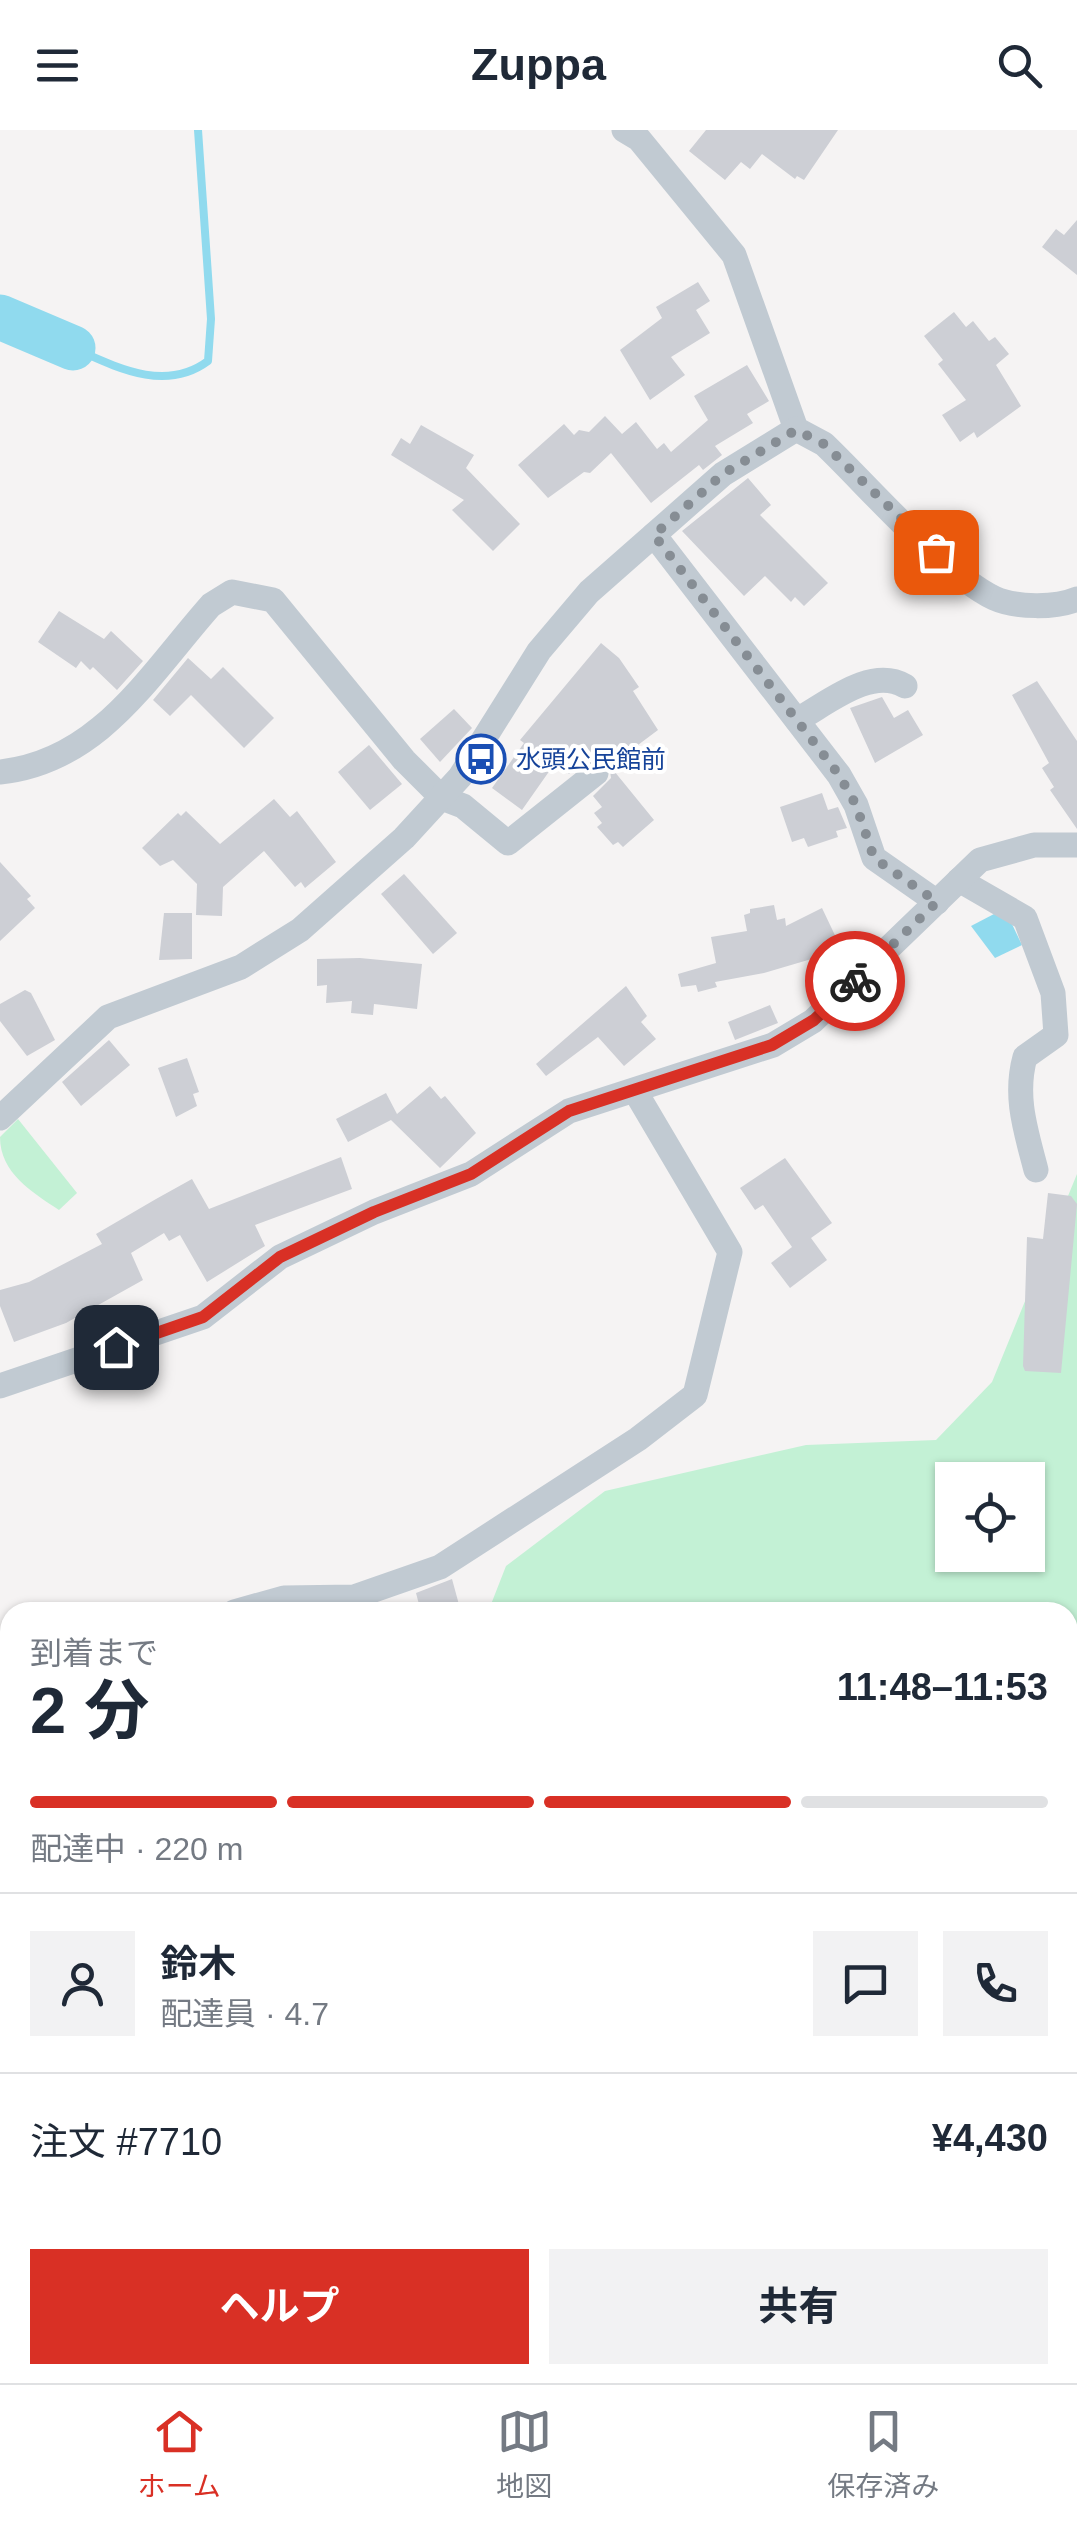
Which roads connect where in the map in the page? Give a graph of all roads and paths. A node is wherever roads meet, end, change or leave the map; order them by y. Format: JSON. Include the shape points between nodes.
{"nodes":[{"id":1,"x":624,"y":130,"type":"edge"},
{"id":2,"x":796,"y":430,"type":"junction"},
{"id":3,"x":654,"y":535,"type":"junction"},
{"id":4,"x":1076,"y":602,"type":"edge"},
{"id":5,"x":905,"y":686,"type":"dead end"},
{"id":6,"x":796,"y":720,"type":"junction"},
{"id":7,"x":0,"y":772,"type":"edge"},
{"id":8,"x":596,"y":773,"type":"dead end"},
{"id":9,"x":442,"y":798,"type":"junction"},
{"id":10,"x":1077,"y":845,"type":"edge"},
{"id":11,"x":960,"y":880,"type":"junction"},
{"id":12,"x":937,"y":902,"type":"junction"},
{"id":13,"x":635,"y":1092,"type":"junction"},
{"id":14,"x":0,"y":1118,"type":"edge"},
{"id":15,"x":1036,"y":1170,"type":"dead end"},
{"id":16,"x":0,"y":1386,"type":"edge"},
{"id":17,"x":270,"y":1602,"type":"edge"}],
"edges":[{"from":1,"to":2,"type":"street","via":[[639,139],[734,255]]},
{"from":2,"to":3,"type":"street","via":[[723,474]]},
{"from":2,"to":4,"type":"street","via":[[824,444],[964,579],[996,599]]},
{"from":3,"to":6,"type":"street"},
{"from":3,"to":9,"type":"street","via":[[589,592],[538,652]]},
{"from":5,"to":6,"type":"street","via":[[892,678],[873,679]]},
{"from":6,"to":12,"type":"street","via":[[856,805],[874,858]]},
{"from":7,"to":9,"type":"street","via":[[71,753],[103,728],[211,606],[232,592],[252,592],[274,600]]},
{"from":8,"to":9,"type":"street","via":[[508,842]]},
{"from":9,"to":14,"type":"street","via":[[300,930],[241,967],[108,1017]]},
{"from":10,"to":11,"type":"street","via":[[1034,845],[980,860]]},
{"from":11,"to":12,"type":"street"},
{"from":11,"to":15,"type":"street","via":[[1025,918],[1053,992],[1056,1035],[1024,1057],[1020,1076],[1019,1102]]},
{"from":12,"to":13,"type":"street","via":[[814,1020],[772,1045]]},
{"from":13,"to":16,"type":"street","via":[[569,1111],[471,1174],[280,1257],[203,1317]]},
{"from":13,"to":17,"type":"street","via":[[730,1252],[695,1396],[440,1567],[354,1597]]}]}
